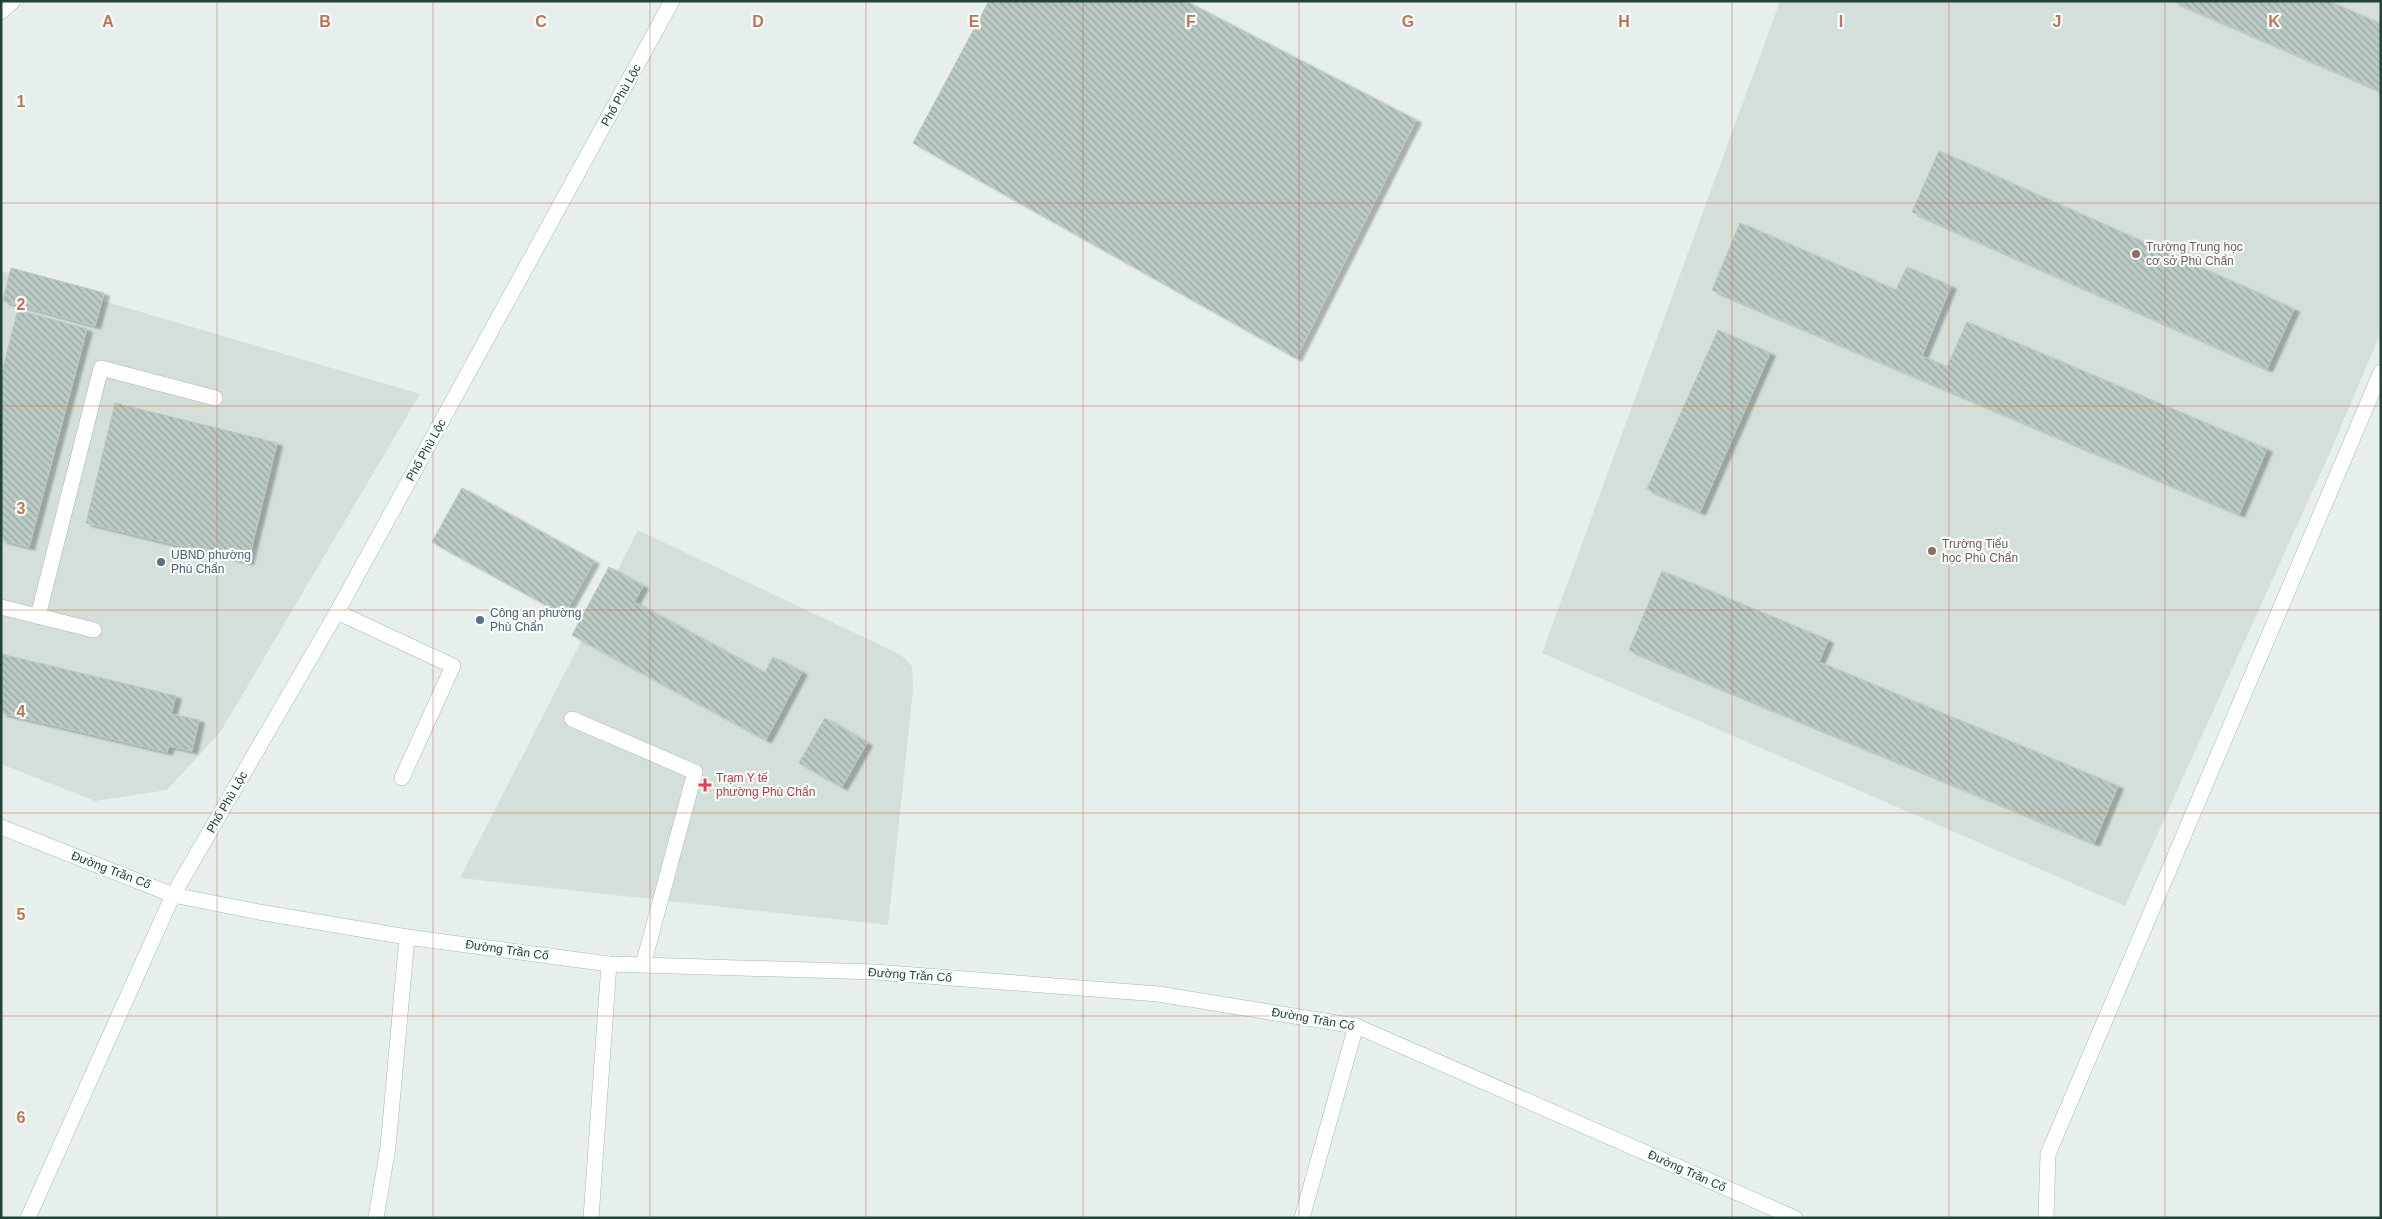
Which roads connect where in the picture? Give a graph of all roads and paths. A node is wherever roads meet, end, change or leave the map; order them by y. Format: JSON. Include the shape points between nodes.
{"nodes":[{"id":1,"x":14,"y":1,"type":"edge"},
{"id":2,"x":672,"y":1,"type":"edge"},
{"id":3,"x":1,"y":12,"type":"edge"},
{"id":4,"x":2381,"y":372,"type":"edge"},
{"id":5,"x":215,"y":398,"type":"dead end"},
{"id":6,"x":1,"y":607,"type":"edge"},
{"id":7,"x":337,"y":612,"type":"junction"},
{"id":8,"x":38,"y":616,"type":"junction"},
{"id":9,"x":94,"y":630,"type":"dead end"},
{"id":10,"x":572,"y":719,"type":"dead end"},
{"id":11,"x":402,"y":778,"type":"dead end"},
{"id":12,"x":1,"y":827,"type":"edge"},
{"id":13,"x":173,"y":895,"type":"junction"},
{"id":14,"x":407,"y":937,"type":"junction"},
{"id":15,"x":609,"y":964,"type":"junction"},
{"id":16,"x":643,"y":965,"type":"junction"},
{"id":17,"x":1356,"y":1026,"type":"junction"},
{"id":18,"x":28,"y":1218,"type":"edge"},
{"id":19,"x":376,"y":1218,"type":"edge"},
{"id":20,"x":591,"y":1218,"type":"edge"},
{"id":21,"x":1302,"y":1218,"type":"edge"},
{"id":22,"x":1795,"y":1218,"type":"edge"},
{"id":23,"x":2046,"y":1218,"type":"edge"}],
"edges":[{"from":1,"to":3,"type":"street"},
{"from":2,"to":7,"type":"street","name":"Phố Phù Lộc"},
{"from":4,"to":23,"type":"street","via":[[2048,1154]]},
{"from":5,"to":8,"type":"street","via":[[101,368]]},
{"from":6,"to":8,"type":"street"},
{"from":7,"to":11,"type":"street","via":[[453,666]]},
{"from":7,"to":13,"type":"street","name":"Phố Phù Lộc"},
{"from":8,"to":9,"type":"street"},
{"from":10,"to":16,"type":"street","via":[[695,772]]},
{"from":12,"to":13,"type":"street","name":"Đường Trần Cố"},
{"from":13,"to":14,"type":"street","name":"Đường Trần Cố"},
{"from":13,"to":18,"type":"street","name":"Phố Phù Lộc"},
{"from":14,"to":15,"type":"street","name":"Đường Trần Cố"},
{"from":14,"to":19,"type":"street","via":[[388,1146]]},
{"from":15,"to":16,"type":"street","name":"Đường Trần Cố"},
{"from":15,"to":20,"type":"street"},
{"from":16,"to":17,"type":"street","name":"Đường Trần Cố","via":[[876,972],[1158,994]]},
{"from":17,"to":21,"type":"street"},
{"from":17,"to":22,"type":"street","name":"Đường Trần Cố"}]}
